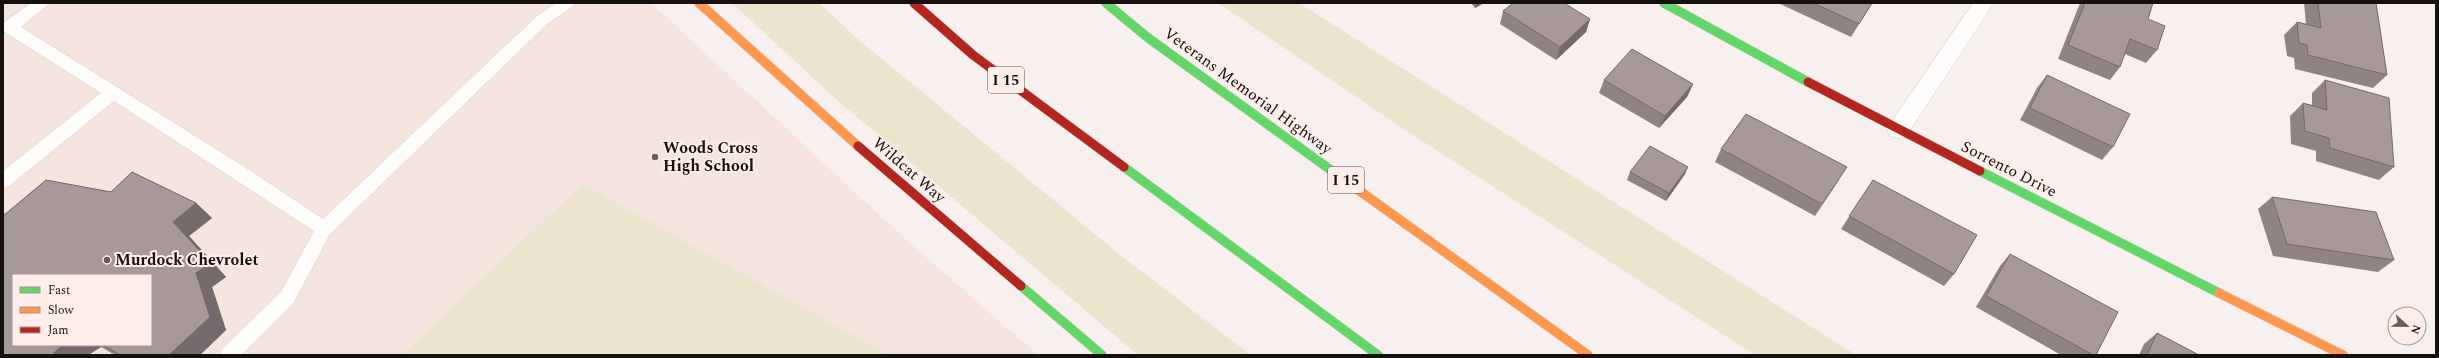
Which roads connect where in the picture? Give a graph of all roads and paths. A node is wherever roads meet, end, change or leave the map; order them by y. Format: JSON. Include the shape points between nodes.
{"nodes":[{"id":1,"x":42,"y":3,"type":"edge"},
{"id":2,"x":567,"y":3,"type":"edge"},
{"id":3,"x":699,"y":3,"type":"edge"},
{"id":4,"x":914,"y":3,"type":"edge"},
{"id":5,"x":1106,"y":3,"type":"edge"},
{"id":6,"x":1664,"y":3,"type":"edge"},
{"id":7,"x":1984,"y":3,"type":"edge"},
{"id":8,"x":113,"y":93,"type":"junction"},
{"id":9,"x":1898,"y":130,"type":"junction"},
{"id":10,"x":3,"y":181,"type":"edge"},
{"id":11,"x":324,"y":229,"type":"junction"},
{"id":12,"x":229,"y":355,"type":"edge"},
{"id":13,"x":1102,"y":355,"type":"edge"},
{"id":14,"x":1378,"y":355,"type":"edge"},
{"id":15,"x":1588,"y":355,"type":"edge"},
{"id":16,"x":2343,"y":355,"type":"edge"}],
"edges":[{"from":1,"to":8,"type":"lane","via":[[9,27]]},
{"from":2,"to":11,"type":"lane","via":[[542,20]]},
{"from":3,"to":13,"type":"main road","name":"Wildcat Way","via":[[832,124]]},
{"from":4,"to":14,"type":"main road","number":"I 15","via":[[973,55]]},
{"from":5,"to":15,"type":"main road","name":"Veterans Memorial Highway","number":"I 15","via":[[1160,46]]},
{"from":6,"to":9,"type":"main road","name":"Sorrento Drive","via":[[1737,45]]},
{"from":7,"to":9,"type":"street"},
{"from":8,"to":10,"type":"lane"},
{"from":8,"to":11,"type":"lane"},
{"from":9,"to":16,"type":"main road","name":"Sorrento Drive"},
{"from":11,"to":12,"type":"lane","via":[[287,298]]}]}
